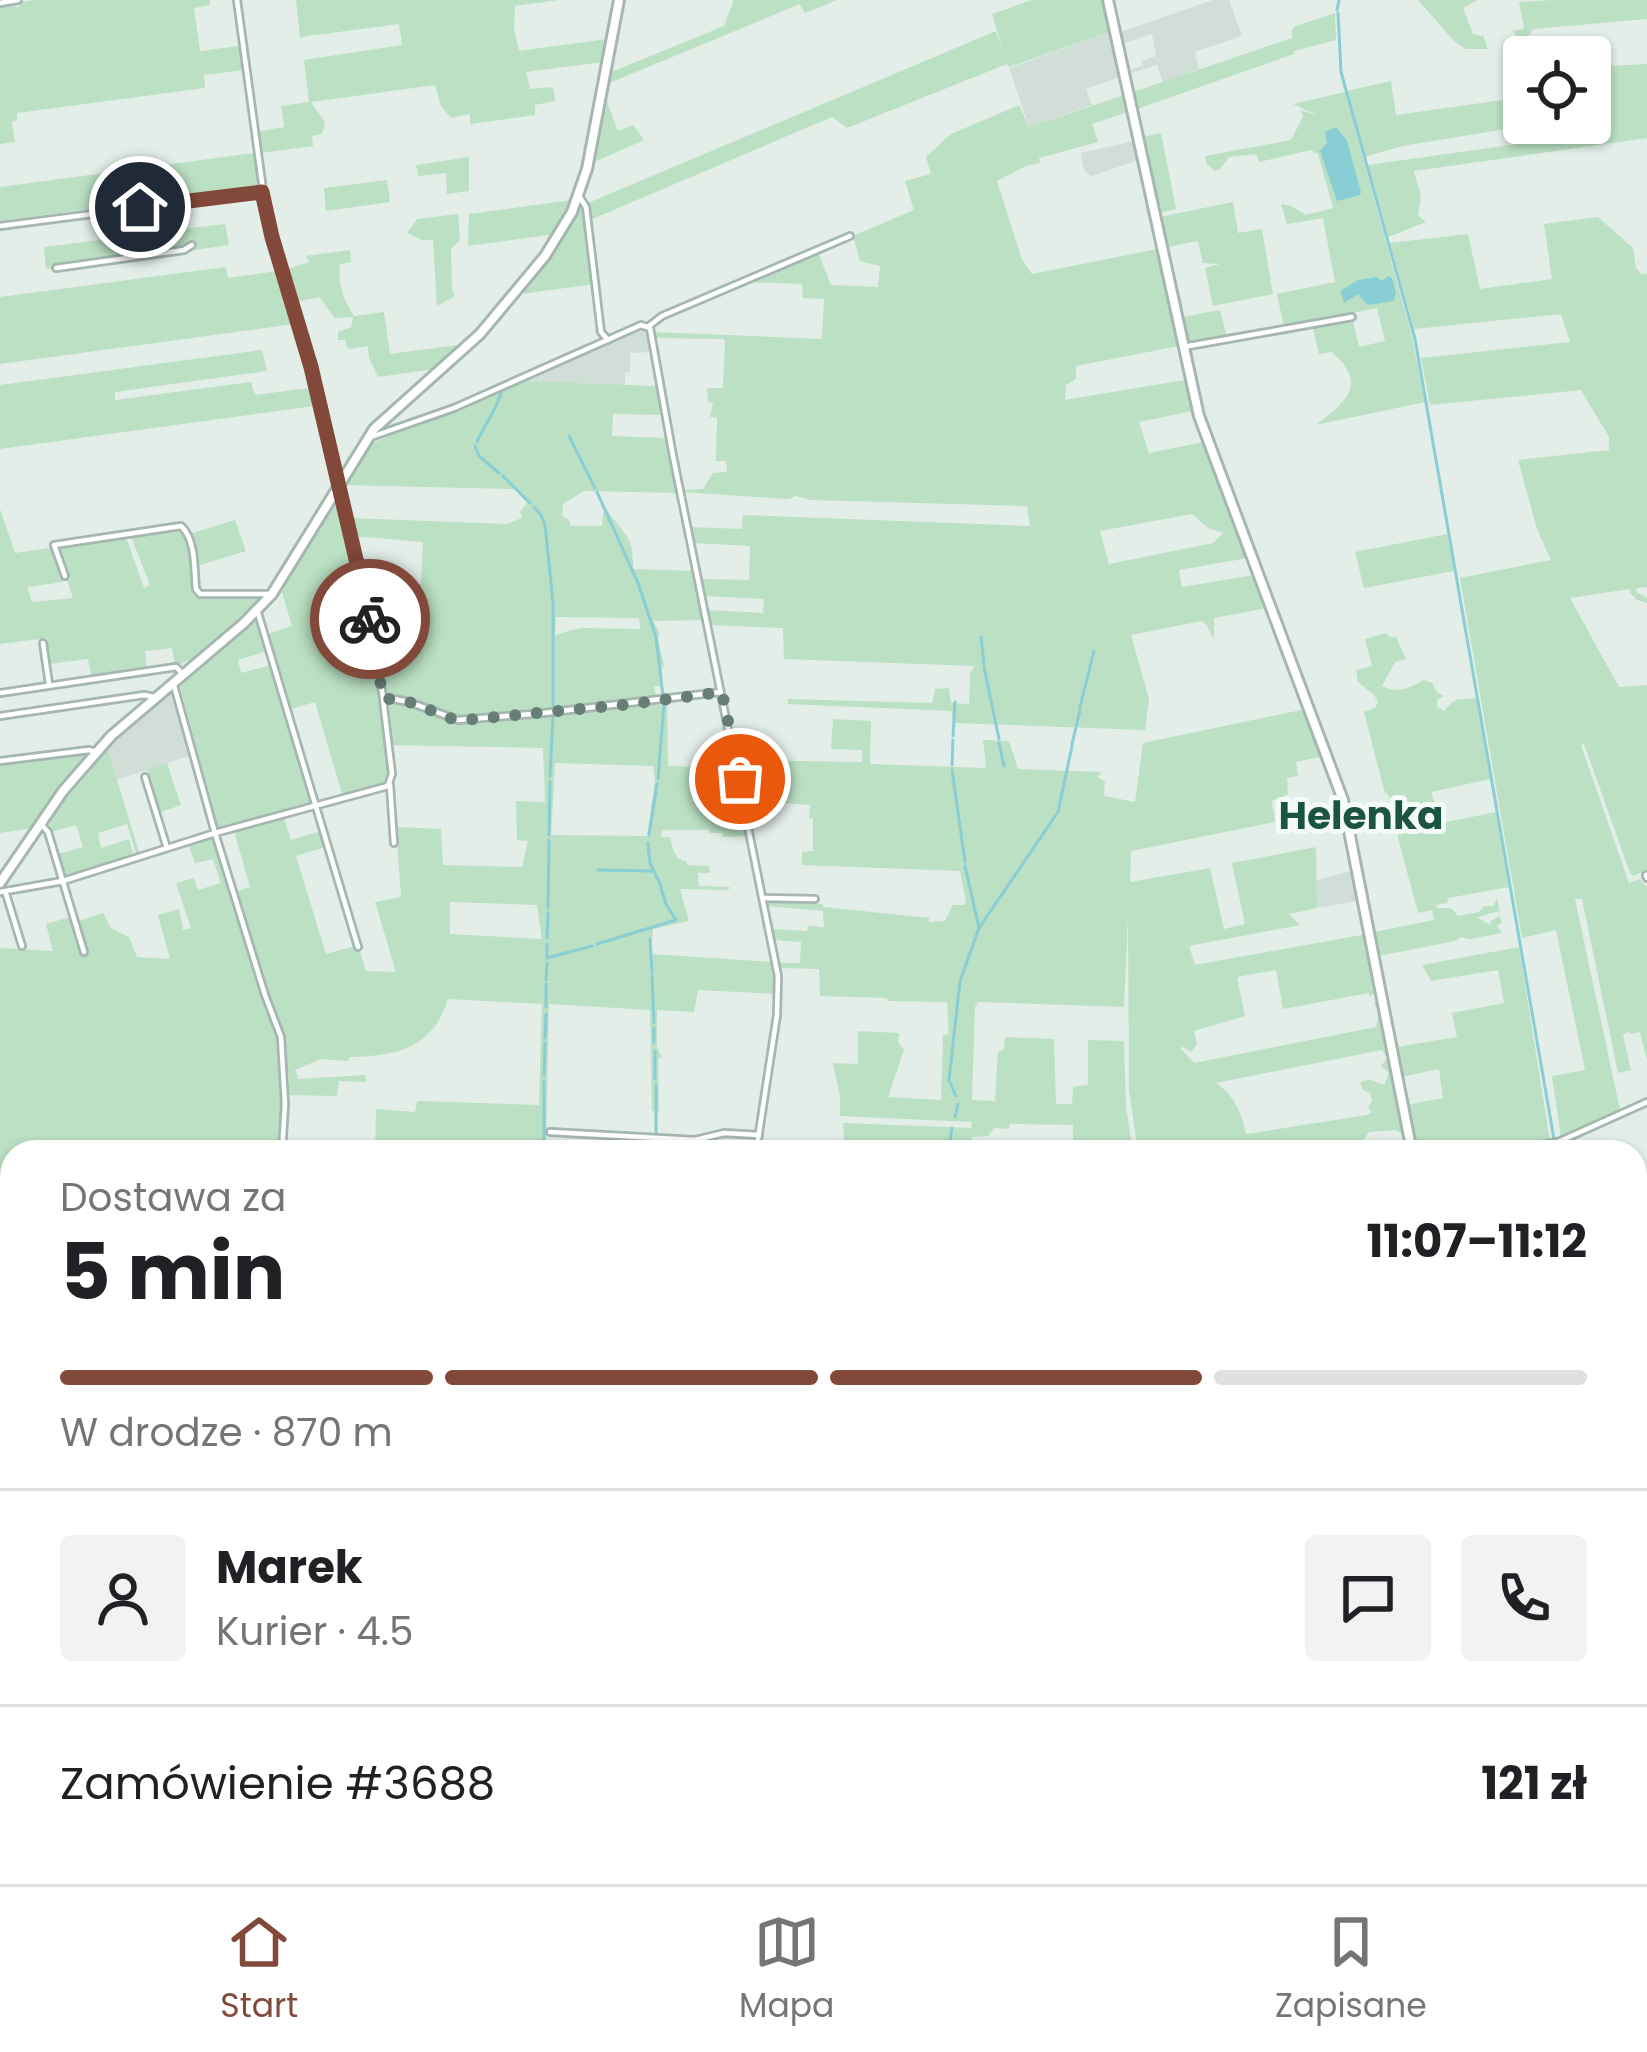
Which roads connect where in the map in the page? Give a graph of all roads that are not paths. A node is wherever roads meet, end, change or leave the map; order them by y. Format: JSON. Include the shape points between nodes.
{"nodes":[{"id":1,"x":18,"y":0,"type":"edge"},
{"id":2,"x":237,"y":0,"type":"edge"},
{"id":3,"x":619,"y":0,"type":"edge"},
{"id":4,"x":1108,"y":0,"type":"edge"},
{"id":5,"x":0,"y":3,"type":"edge"},
{"id":6,"x":262,"y":192,"type":"junction"},
{"id":7,"x":579,"y":196,"type":"junction"},
{"id":8,"x":0,"y":226,"type":"edge"},
{"id":9,"x":850,"y":236,"type":"dead end"},
{"id":10,"x":192,"y":245,"type":"dead end"},
{"id":11,"x":56,"y":268,"type":"dead end"},
{"id":12,"x":1352,"y":317,"type":"dead end"},
{"id":13,"x":649,"y":326,"type":"junction"},
{"id":14,"x":608,"y":340,"type":"junction"},
{"id":15,"x":1184,"y":347,"type":"junction"},
{"id":16,"x":366,"y":438,"type":"junction"},
{"id":17,"x":338,"y":484,"type":"junction"},
{"id":18,"x":65,"y":576,"type":"dead end"},
{"id":19,"x":272,"y":594,"type":"junction"},
{"id":20,"x":256,"y":611,"type":"junction"},
{"id":21,"x":44,"y":643,"type":"dead end"},
{"id":22,"x":183,"y":674,"type":"junction"},
{"id":23,"x":173,"y":682,"type":"junction"},
{"id":24,"x":49,"y":686,"type":"junction"},
{"id":25,"x":722,"y":692,"type":"junction"},
{"id":26,"x":0,"y":693,"type":"edge"},
{"id":27,"x":155,"y":698,"type":"junction"},
{"id":28,"x":383,"y":698,"type":"junction"},
{"id":29,"x":0,"y":716,"type":"edge"},
{"id":30,"x":96,"y":752,"type":"junction"},
{"id":31,"x":0,"y":761,"type":"edge"},
{"id":32,"x":145,"y":777,"type":"dead end"},
{"id":33,"x":390,"y":785,"type":"junction"},
{"id":34,"x":316,"y":808,"type":"junction"},
{"id":35,"x":40,"y":823,"type":"junction"},
{"id":36,"x":215,"y":832,"type":"junction"},
{"id":37,"x":394,"y":843,"type":"dead end"},
{"id":38,"x":167,"y":848,"type":"junction"},
{"id":39,"x":63,"y":881,"type":"junction"},
{"id":40,"x":0,"y":883,"type":"edge"},
{"id":41,"x":3,"y":892,"type":"edge"},
{"id":42,"x":763,"y":898,"type":"junction"},
{"id":43,"x":815,"y":898,"type":"dead end"},
{"id":44,"x":22,"y":946,"type":"dead end"},
{"id":45,"x":358,"y":946,"type":"dead end"},
{"id":46,"x":84,"y":952,"type":"dead end"},
{"id":47,"x":1647,"y":1102,"type":"edge"},
{"id":48,"x":550,"y":1132,"type":"dead end"},
{"id":49,"x":758,"y":1135,"type":"junction"},
{"id":50,"x":283,"y":1140,"type":"edge"},
{"id":51,"x":757,"y":1140,"type":"edge"},
{"id":52,"x":1410,"y":1140,"type":"edge"},
{"id":53,"x":1562,"y":1140,"type":"edge"}],
"edges":[{"from":1,"to":5,"type":"street"},
{"from":2,"to":6,"type":"street"},
{"from":3,"to":7,"type":"street"},
{"from":4,"to":15,"type":"street"},
{"from":6,"to":8,"type":"street"},
{"from":6,"to":17,"type":"street"},
{"from":7,"to":14,"type":"street"},
{"from":7,"to":16,"type":"street","via":[[545,256],[480,334]]},
{"from":9,"to":13,"type":"street"},
{"from":10,"to":11,"type":"street"},
{"from":12,"to":15,"type":"street"},
{"from":13,"to":14,"type":"street"},
{"from":13,"to":25,"type":"street"},
{"from":14,"to":16,"type":"street","via":[[454,409]]},
{"from":15,"to":52,"type":"street","via":[[1199,416],[1343,800]]},
{"from":16,"to":17,"type":"street"},
{"from":17,"to":19,"type":"street"},
{"from":17,"to":28,"type":"street"},
{"from":18,"to":19,"type":"street","via":[[54,544],[181,526],[200,594]]},
{"from":19,"to":20,"type":"street"},
{"from":20,"to":22,"type":"street"},
{"from":20,"to":34,"type":"street"},
{"from":21,"to":24,"type":"street"},
{"from":22,"to":23,"type":"street"},
{"from":22,"to":24,"type":"street","via":[[176,668]]},
{"from":23,"to":27,"type":"street"},
{"from":23,"to":36,"type":"street"},
{"from":24,"to":26,"type":"street"},
{"from":25,"to":28,"type":"street","via":[[464,720]]},
{"from":25,"to":42,"type":"street"},
{"from":27,"to":29,"type":"street"},
{"from":27,"to":30,"type":"street"},
{"from":28,"to":33,"type":"street"},
{"from":30,"to":31,"type":"street"},
{"from":30,"to":35,"type":"street"},
{"from":32,"to":38,"type":"street"},
{"from":33,"to":34,"type":"street"},
{"from":33,"to":37,"type":"street"},
{"from":34,"to":36,"type":"street"},
{"from":34,"to":45,"type":"street"},
{"from":35,"to":39,"type":"street"},
{"from":35,"to":40,"type":"street"},
{"from":36,"to":38,"type":"street"},
{"from":36,"to":50,"type":"street","via":[[281,1036]]},
{"from":38,"to":39,"type":"street"},
{"from":39,"to":41,"type":"street"},
{"from":39,"to":46,"type":"street"},
{"from":41,"to":44,"type":"street"},
{"from":42,"to":43,"type":"street"},
{"from":42,"to":49,"type":"street","via":[[779,995]]},
{"from":47,"to":53,"type":"street"},
{"from":48,"to":49,"type":"street"},
{"from":49,"to":51,"type":"street"}]}
